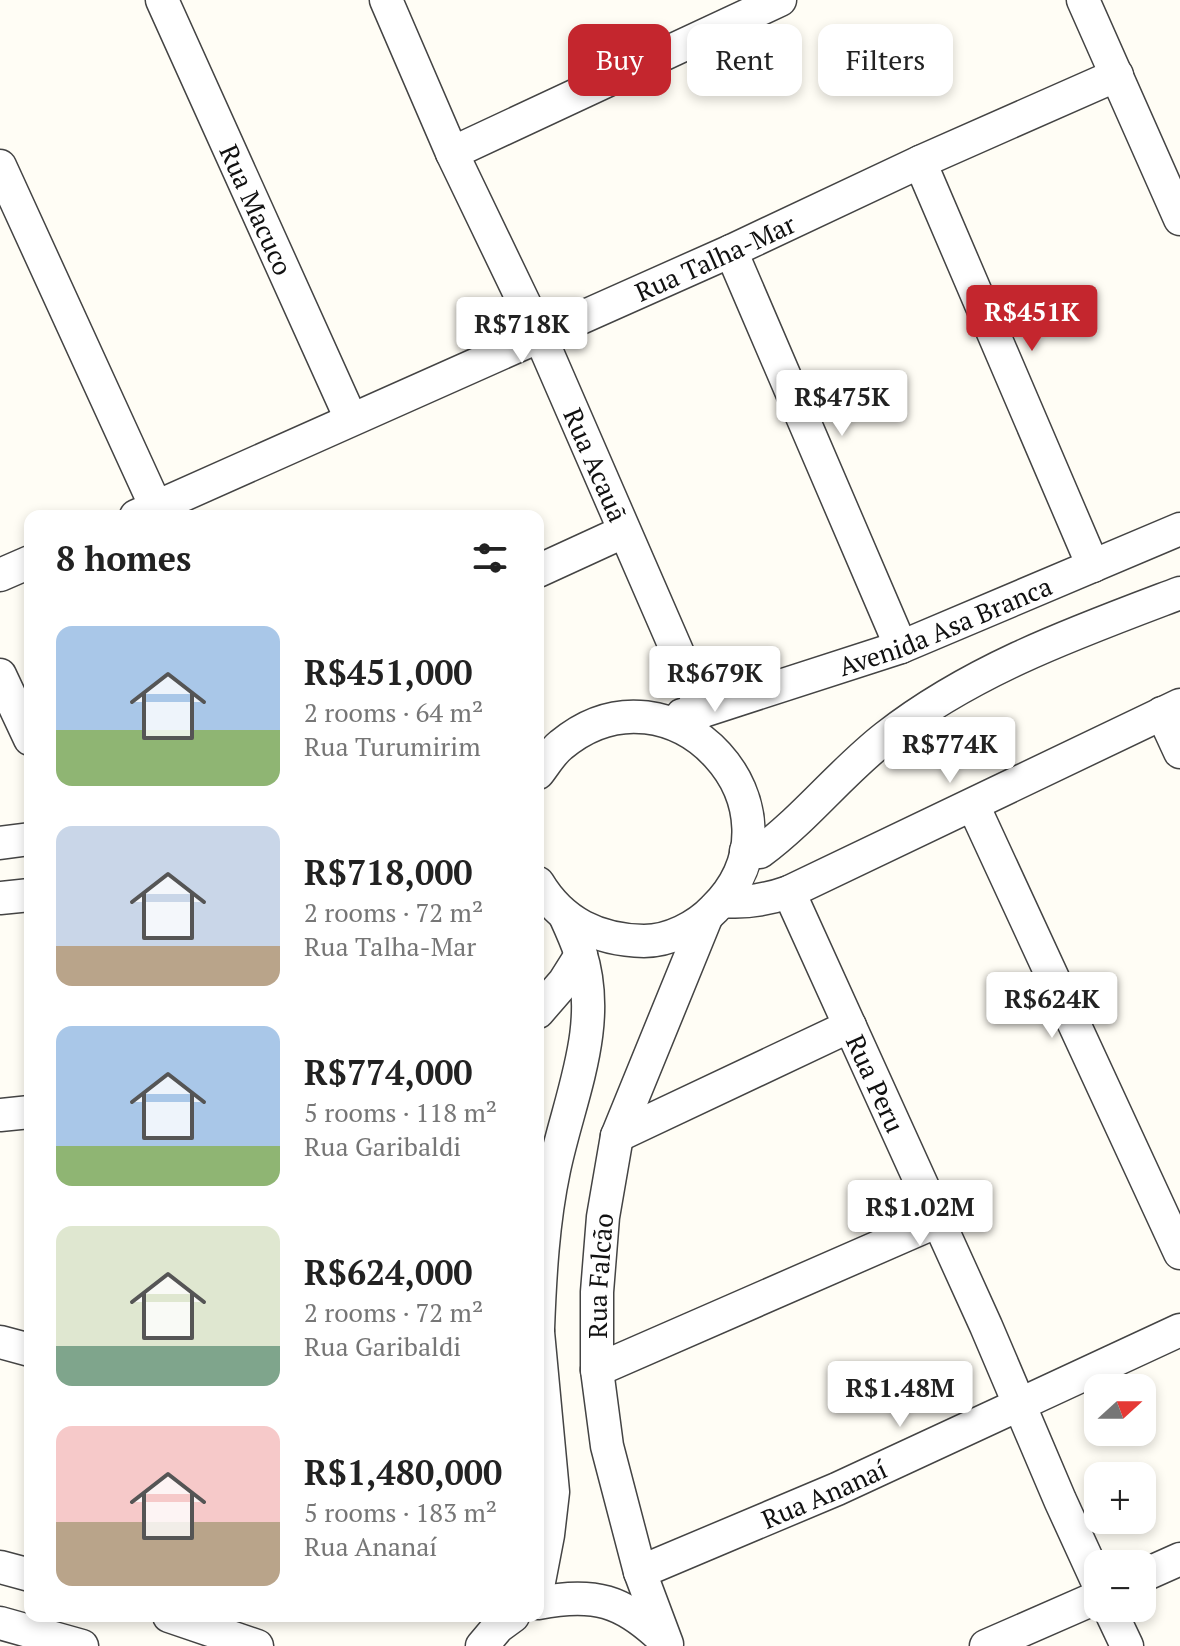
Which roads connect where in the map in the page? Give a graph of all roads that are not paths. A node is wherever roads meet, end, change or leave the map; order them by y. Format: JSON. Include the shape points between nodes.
{"nodes":[{"id":1,"x":162,"y":0,"type":"edge"},
{"id":2,"x":386,"y":0,"type":"edge"},
{"id":3,"x":780,"y":0,"type":"edge"},
{"id":4,"x":1083,"y":0,"type":"edge"},
{"id":5,"x":1117,"y":75,"type":"junction"},
{"id":6,"x":452,"y":153,"type":"junction"},
{"id":7,"x":920,"y":162,"type":"junction"},
{"id":8,"x":0,"y":166,"type":"edge"},
{"id":9,"x":1180,"y":219,"type":"edge"},
{"id":10,"x":731,"y":251,"type":"junction"},
{"id":11,"x":540,"y":336,"type":"junction"},
{"id":12,"x":351,"y":419,"type":"junction"},
{"id":13,"x":145,"y":510,"type":"edge"},
{"id":14,"x":150,"y":510,"type":"edge"},
{"id":15,"x":1180,"y":529,"type":"edge"},
{"id":16,"x":623,"y":532,"type":"junction"},
{"id":17,"x":24,"y":565,"type":"edge"},
{"id":18,"x":1093,"y":566,"type":"junction"},
{"id":19,"x":544,"y":568,"type":"edge"},
{"id":20,"x":0,"y":575,"type":"edge"},
{"id":21,"x":1180,"y":593,"type":"edge"},
{"id":22,"x":901,"y":647,"type":"junction"},
{"id":23,"x":0,"y":675,"type":"edge"},
{"id":24,"x":1171,"y":709,"type":"edge"},
{"id":25,"x":703,"y":711,"type":"junction"},
{"id":26,"x":659,"y":719,"type":"junction"},
{"id":27,"x":24,"y":726,"type":"edge"},
{"id":28,"x":548,"y":748,"type":"edge"},
{"id":29,"x":1180,"y":752,"type":"edge"},
{"id":30,"x":973,"y":805,"type":"junction"},
{"id":31,"x":24,"y":840,"type":"edge"},
{"id":32,"x":0,"y":843,"type":"edge"},
{"id":33,"x":746,"y":851,"type":"junction"},
{"id":34,"x":789,"y":892,"type":"junction"},
{"id":35,"x":544,"y":893,"type":"edge"},
{"id":36,"x":24,"y":896,"type":"edge"},
{"id":37,"x":0,"y":898,"type":"edge"},
{"id":38,"x":714,"y":909,"type":"junction"},
{"id":39,"x":566,"y":918,"type":"junction"},
{"id":40,"x":581,"y":955,"type":"junction"},
{"id":41,"x":544,"y":1005,"type":"edge"},
{"id":42,"x":850,"y":1026,"type":"junction"},
{"id":43,"x":24,"y":1113,"type":"edge"},
{"id":44,"x":0,"y":1115,"type":"edge"},
{"id":45,"x":617,"y":1136,"type":"junction"},
{"id":46,"x":938,"y":1221,"type":"junction"},
{"id":47,"x":544,"y":1236,"type":"edge"},
{"id":48,"x":1180,"y":1253,"type":"edge"},
{"id":49,"x":1180,"y":1330,"type":"edge"},
{"id":50,"x":0,"y":1342,"type":"edge"},
{"id":51,"x":24,"y":1348,"type":"edge"},
{"id":52,"x":597,"y":1370,"type":"junction"},
{"id":53,"x":544,"y":1395,"type":"edge"},
{"id":54,"x":1019,"y":1405,"type":"junction"},
{"id":55,"x":544,"y":1549,"type":"edge"},
{"id":56,"x":1084,"y":1551,"type":"edge"},
{"id":57,"x":1180,"y":1559,"type":"edge"},
{"id":58,"x":0,"y":1567,"type":"edge"},
{"id":59,"x":1156,"y":1570,"type":"edge"},
{"id":60,"x":640,"y":1572,"type":"junction"},
{"id":61,"x":24,"y":1573,"type":"edge"},
{"id":62,"x":544,"y":1602,"type":"edge"},
{"id":63,"x":1084,"y":1603,"type":"edge"},
{"id":64,"x":187,"y":1622,"type":"edge"},
{"id":65,"x":505,"y":1622,"type":"edge"},
{"id":66,"x":1116,"y":1622,"type":"edge"},
{"id":67,"x":0,"y":1623,"type":"edge"},
{"id":68,"x":667,"y":1645,"type":"edge"},
{"id":69,"x":82,"y":1646,"type":"edge"},
{"id":70,"x":257,"y":1646,"type":"edge"},
{"id":71,"x":482,"y":1646,"type":"edge"},
{"id":72,"x":986,"y":1646,"type":"edge"},
{"id":73,"x":1127,"y":1646,"type":"edge"}],
"edges":[{"from":1,"to":12,"type":"street","name":"Rua Macuco"},
{"from":2,"to":6,"type":"street","name":"Rua Acauã"},
{"from":3,"to":6,"type":"street"},
{"from":4,"to":5,"type":"street"},
{"from":5,"to":7,"type":"street","name":"Rua Talha-Mar"},
{"from":5,"to":9,"type":"street"},
{"from":6,"to":11,"type":"street","name":"Rua Acauã"},
{"from":7,"to":10,"type":"street","name":"Rua Talha-Mar"},
{"from":7,"to":18,"type":"street"},
{"from":8,"to":13,"type":"street"},
{"from":10,"to":11,"type":"street","name":"Rua Talha-Mar"},
{"from":10,"to":22,"type":"street"},
{"from":11,"to":12,"type":"street","name":"Rua Talha-Mar"},
{"from":11,"to":16,"type":"street","name":"Rua Acauã"},
{"from":12,"to":14,"type":"street","name":"Rua Talha-Mar"},
{"from":15,"to":18,"type":"street","name":"Avenida Asa Branca"},
{"from":16,"to":19,"type":"street"},
{"from":16,"to":25,"type":"street","name":"Rua Acauã"},
{"from":17,"to":20,"type":"street"},
{"from":18,"to":22,"type":"street","name":"Avenida Asa Branca"},
{"from":21,"to":33,"type":"street","name":"Avenida Asa Branca","via":[[1035,650],[931,704],[849,768],[772,843],[760,852]]},
{"from":22,"to":25,"type":"street","name":"Avenida Asa Branca"},
{"from":23,"to":27,"type":"street"},
{"from":24,"to":29,"type":"street"},
{"from":24,"to":30,"type":"street"},
{"from":25,"to":26,"type":"street","name":"Avenida Asa Branca"},
{"from":26,"to":28,"type":"street","via":[[624,717],[589,726]]},
{"from":26,"to":33,"type":"street","via":[[691,731],[719,753],[738,783],[747,816]]},
{"from":30,"to":34,"type":"street"},
{"from":30,"to":48,"type":"street"},
{"from":31,"to":32,"type":"street"},
{"from":33,"to":38,"type":"street","name":"Rua Falcão","via":[[738,877]]},
{"from":34,"to":38,"type":"street"},
{"from":34,"to":42,"type":"street","name":"Rua Peru"},
{"from":35,"to":39,"type":"street"},
{"from":36,"to":37,"type":"street"},
{"from":38,"to":39,"type":"street","via":[[680,933],[651,941],[621,941]]},
{"from":38,"to":45,"type":"street","name":"Rua Falcão"},
{"from":39,"to":40,"type":"street"},
{"from":40,"to":41,"type":"street"},
{"from":40,"to":47,"type":"street","via":[[588,1008],[584,1057],[554,1170]]},
{"from":42,"to":45,"type":"street"},
{"from":42,"to":46,"type":"street","name":"Rua Peru"},
{"from":43,"to":44,"type":"street"},
{"from":45,"to":52,"type":"street","name":"Rua Falcão","via":[[603,1217]]},
{"from":46,"to":52,"type":"street"},
{"from":46,"to":54,"type":"street","name":"Rua Peru"},
{"from":49,"to":54,"type":"street","name":"Rua Ananaí"},
{"from":50,"to":51,"type":"street"},
{"from":52,"to":60,"type":"street","name":"Rua Falcão","via":[[607,1446]]},
{"from":53,"to":55,"type":"street","via":[[553,1492]]},
{"from":54,"to":56,"type":"street","name":"Rua Peru"},
{"from":54,"to":60,"type":"street","name":"Rua Ananaí"},
{"from":57,"to":59,"type":"street"},
{"from":58,"to":61,"type":"street"},
{"from":60,"to":68,"type":"street","name":"Rua Falcão"},
{"from":62,"to":68,"type":"street","via":[[570,1597],[607,1601],[641,1618]]},
{"from":63,"to":72,"type":"street"},
{"from":64,"to":70,"type":"street"},
{"from":65,"to":71,"type":"street"},
{"from":66,"to":73,"type":"street"},
{"from":67,"to":69,"type":"street"}]}
